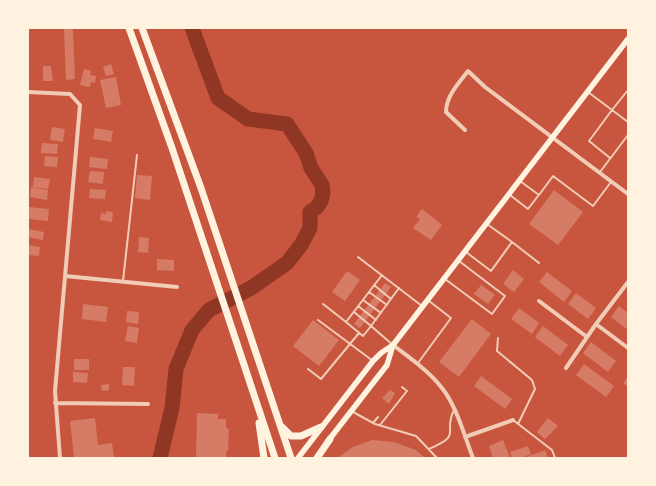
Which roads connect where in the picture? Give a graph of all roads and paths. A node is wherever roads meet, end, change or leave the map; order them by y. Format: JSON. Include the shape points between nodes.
{"nodes":[{"id":1,"x":129,"y":28,"type":"edge"},
{"id":2,"x":142,"y":28,"type":"edge"},
{"id":3,"x":628,"y":39,"type":"edge"},
{"id":4,"x":626,"y":47,"type":"edge"},
{"id":5,"x":628,"y":90,"type":"edge"},
{"id":6,"x":588,"y":91,"type":"junction"},
{"id":7,"x":28,"y":92,"type":"edge"},
{"id":8,"x":612,"y":110,"type":"junction"},
{"id":9,"x":628,"y":122,"type":"edge"},
{"id":10,"x":465,"y":130,"type":"dead end"},
{"id":11,"x":628,"y":135,"type":"edge"},
{"id":12,"x":552,"y":138,"type":"junction"},
{"id":13,"x":137,"y":155,"type":"dead end"},
{"id":14,"x":610,"y":158,"type":"junction"},
{"id":15,"x":599,"y":173,"type":"junction"},
{"id":16,"x":519,"y":181,"type":"junction"},
{"id":17,"x":611,"y":182,"type":"junction"},
{"id":18,"x":509,"y":194,"type":"junction"},
{"id":19,"x":628,"y":194,"type":"edge"},
{"id":20,"x":538,"y":195,"type":"junction"},
{"id":21,"x":487,"y":223,"type":"junction"},
{"id":22,"x":512,"y":242,"type":"junction"},
{"id":23,"x":465,"y":252,"type":"junction"},
{"id":24,"x":358,"y":257,"type":"dead end"},
{"id":25,"x":458,"y":260,"type":"junction"},
{"id":26,"x":539,"y":263,"type":"dead end"},
{"id":27,"x":382,"y":275,"type":"junction"},
{"id":28,"x":65,"y":276,"type":"junction"},
{"id":29,"x":445,"y":278,"type":"junction"},
{"id":30,"x":123,"y":282,"type":"junction"},
{"id":31,"x":628,"y":282,"type":"edge"},
{"id":32,"x":374,"y":285,"type":"junction"},
{"id":33,"x":178,"y":287,"type":"dead end"},
{"id":34,"x":399,"y":288,"type":"junction"},
{"id":35,"x":369,"y":292,"type":"junction"},
{"id":36,"x":391,"y":299,"type":"junction"},
{"id":37,"x":363,"y":300,"type":"junction"},
{"id":38,"x":428,"y":300,"type":"junction"},
{"id":39,"x":539,"y":301,"type":"dead end"},
{"id":40,"x":323,"y":304,"type":"dead end"},
{"id":41,"x":387,"y":305,"type":"junction"},
{"id":42,"x":358,"y":306,"type":"junction"},
{"id":43,"x":423,"y":307,"type":"junction"},
{"id":44,"x":354,"y":312,"type":"junction"},
{"id":45,"x":381,"y":313,"type":"junction"},
{"id":46,"x":318,"y":320,"type":"dead end"},
{"id":47,"x":376,"y":320,"type":"junction"},
{"id":48,"x":346,"y":322,"type":"junction"},
{"id":49,"x":596,"y":324,"type":"junction"},
{"id":50,"x":371,"y":326,"type":"junction"},
{"id":51,"x":359,"y":332,"type":"junction"},
{"id":52,"x":587,"y":337,"type":"junction"},
{"id":53,"x":498,"y":338,"type":"dead end"},
{"id":54,"x":350,"y":344,"type":"junction"},
{"id":55,"x":394,"y":345,"type":"junction"},
{"id":56,"x":628,"y":348,"type":"edge"},
{"id":57,"x":373,"y":361,"type":"junction"},
{"id":58,"x":417,"y":364,"type":"junction"},
{"id":59,"x":566,"y":368,"type":"dead end"},
{"id":60,"x":308,"y":369,"type":"dead end"},
{"id":61,"x":402,"y":387,"type":"dead end"},
{"id":62,"x":254,"y":399,"type":"junction"},
{"id":63,"x":55,"y":403,"type":"junction"},
{"id":64,"x":148,"y":404,"type":"dead end"},
{"id":65,"x":454,"y":410,"type":"junction"},
{"id":66,"x":351,"y":411,"type":"junction"},
{"id":67,"x":275,"y":414,"type":"junction"},
{"id":68,"x":378,"y":417,"type":"dead end"},
{"id":69,"x":513,"y":420,"type":"joint"},
{"id":70,"x":373,"y":423,"type":"junction"},
{"id":71,"x":518,"y":424,"type":"junction"},
{"id":72,"x":380,"y":425,"type":"junction"},
{"id":73,"x":321,"y":427,"type":"junction"},
{"id":74,"x":465,"y":437,"type":"junction"},
{"id":75,"x":330,"y":438,"type":"junction"},
{"id":76,"x":429,"y":449,"type":"junction"},
{"id":77,"x":60,"y":458,"type":"edge"},
{"id":78,"x":264,"y":458,"type":"edge"},
{"id":79,"x":275,"y":458,"type":"edge"},
{"id":80,"x":291,"y":458,"type":"edge"},
{"id":81,"x":298,"y":458,"type":"edge"},
{"id":82,"x":314,"y":458,"type":"edge"},
{"id":83,"x":317,"y":458,"type":"edge"},
{"id":84,"x":437,"y":458,"type":"edge"},
{"id":85,"x":473,"y":458,"type":"edge"},
{"id":86,"x":555,"y":458,"type":"edge"}],
"edges":[{"from":1,"to":62,"type":"highway"},
{"from":2,"to":67,"type":"highway","via":[[201,188]]},
{"from":3,"to":4,"type":"main road"},
{"from":4,"to":6,"type":"main road"},
{"from":5,"to":8,"type":"lane"},
{"from":6,"to":8,"type":"lane"},
{"from":6,"to":12,"type":"main road"},
{"from":7,"to":28,"type":"street","via":[[70,94],[80,105]]},
{"from":8,"to":9,"type":"lane"},
{"from":8,"to":14,"type":"lane","via":[[589,141]]},
{"from":10,"to":12,"type":"street","via":[[446,112],[446,105],[454,88],[468,72]]},
{"from":11,"to":14,"type":"lane"},
{"from":12,"to":15,"type":"street"},
{"from":12,"to":16,"type":"main road"},
{"from":13,"to":30,"type":"lane"},
{"from":14,"to":15,"type":"lane"},
{"from":15,"to":17,"type":"street"},
{"from":16,"to":18,"type":"main road"},
{"from":16,"to":20,"type":"lane"},
{"from":17,"to":19,"type":"street"},
{"from":17,"to":20,"type":"lane","via":[[593,206],[553,176]]},
{"from":18,"to":20,"type":"lane","via":[[528,209]]},
{"from":18,"to":21,"type":"main road"},
{"from":21,"to":22,"type":"lane"},
{"from":21,"to":23,"type":"main road"},
{"from":22,"to":23,"type":"lane","via":[[491,271]]},
{"from":22,"to":26,"type":"lane"},
{"from":23,"to":25,"type":"main road"},
{"from":24,"to":27,"type":"lane"},
{"from":25,"to":29,"type":"main road"},
{"from":25,"to":29,"type":"lane","via":[[505,296],[492,314]]},
{"from":27,"to":32,"type":"lane"},
{"from":27,"to":34,"type":"lane"},
{"from":28,"to":30,"type":"street"},
{"from":28,"to":63,"type":"street"},
{"from":29,"to":38,"type":"main road"},
{"from":30,"to":33,"type":"street"},
{"from":31,"to":49,"type":"street"},
{"from":32,"to":35,"type":"lane"},
{"from":32,"to":36,"type":"lane"},
{"from":34,"to":36,"type":"lane"},
{"from":34,"to":43,"type":"lane"},
{"from":35,"to":37,"type":"lane"},
{"from":35,"to":41,"type":"lane"},
{"from":36,"to":41,"type":"lane"},
{"from":37,"to":42,"type":"lane"},
{"from":37,"to":45,"type":"lane"},
{"from":38,"to":43,"type":"main road"},
{"from":38,"to":58,"type":"lane","via":[[451,318]]},
{"from":39,"to":52,"type":"street"},
{"from":40,"to":48,"type":"lane"},
{"from":41,"to":45,"type":"lane"},
{"from":42,"to":44,"type":"lane"},
{"from":42,"to":47,"type":"lane"},
{"from":43,"to":55,"type":"main road"},
{"from":44,"to":48,"type":"lane"},
{"from":44,"to":50,"type":"lane"},
{"from":45,"to":47,"type":"lane"},
{"from":46,"to":54,"type":"lane"},
{"from":47,"to":50,"type":"lane"},
{"from":48,"to":51,"type":"lane"},
{"from":49,"to":52,"type":"street"},
{"from":49,"to":56,"type":"street"},
{"from":50,"to":51,"type":"lane","via":[[363,336]]},
{"from":50,"to":55,"type":"lane"},
{"from":51,"to":54,"type":"lane"},
{"from":52,"to":59,"type":"street"},
{"from":53,"to":71,"type":"lane","via":[[497,351],[532,380],[535,389]]},
{"from":54,"to":57,"type":"lane"},
{"from":54,"to":60,"type":"lane","via":[[321,379]]},
{"from":55,"to":57,"type":"main road"},
{"from":55,"to":58,"type":"street"},
{"from":55,"to":66,"type":"main road","via":[[387,365]]},
{"from":57,"to":73,"type":"main road"},
{"from":58,"to":65,"type":"street","via":[[443,388]]},
{"from":61,"to":72,"type":"lane","via":[[407,391]]},
{"from":62,"to":78,"type":"highway"},
{"from":62,"to":79,"type":"highway"},
{"from":63,"to":64,"type":"street"},
{"from":63,"to":77,"type":"street"},
{"from":65,"to":74,"type":"street"},
{"from":65,"to":76,"type":"lane","via":[[450,424],[452,433],[447,440]]},
{"from":66,"to":70,"type":"lane"},
{"from":66,"to":75,"type":"main road"},
{"from":67,"to":73,"type":"highway","via":[[283,429],[291,436],[301,436]]},
{"from":67,"to":80,"type":"highway"},
{"from":68,"to":70,"type":"lane"},
{"from":69,"to":71,"type":"lane"},
{"from":69,"to":74,"type":"street"},
{"from":70,"to":72,"type":"lane"},
{"from":71,"to":86,"type":"lane","via":[[552,450]]},
{"from":72,"to":76,"type":"lane","via":[[416,436]]},
{"from":73,"to":81,"type":"main road"},
{"from":74,"to":85,"type":"street"},
{"from":75,"to":82,"type":"main road"},
{"from":75,"to":83,"type":"highway"},
{"from":76,"to":84,"type":"lane"}]}
